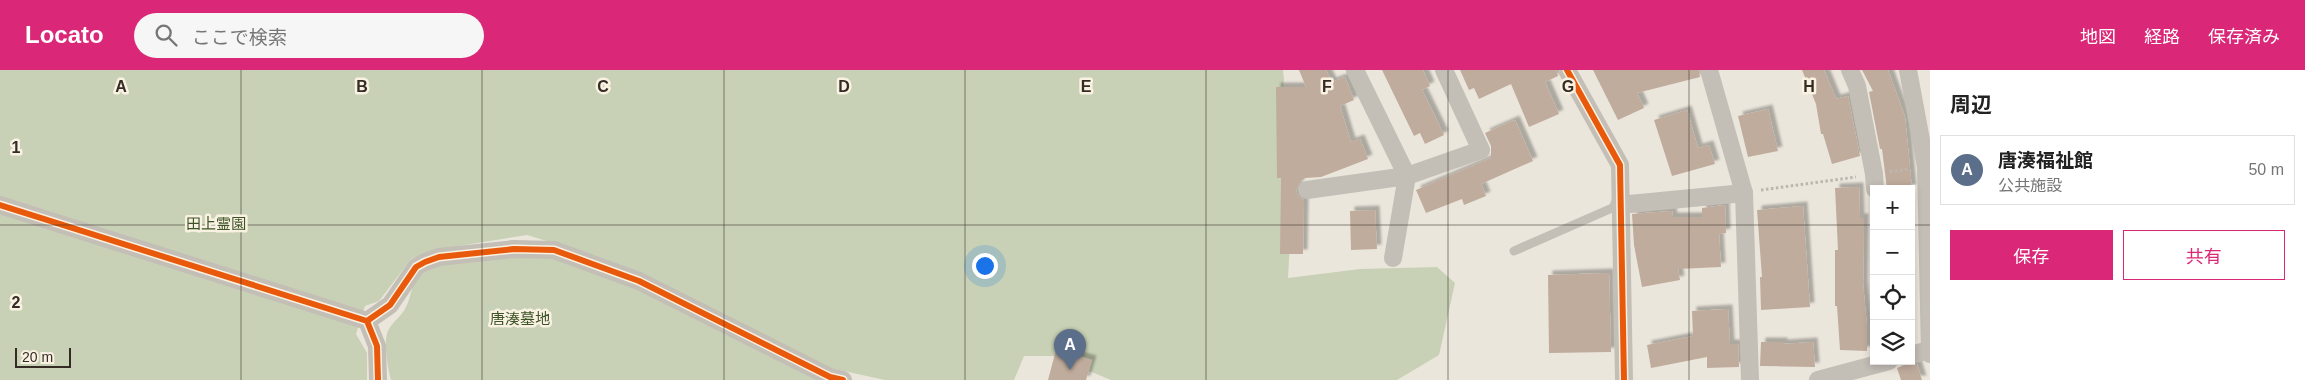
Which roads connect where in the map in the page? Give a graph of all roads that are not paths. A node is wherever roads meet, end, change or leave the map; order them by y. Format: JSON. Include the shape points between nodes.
{"nodes":[{"id":1,"x":1355,"y":70,"type":"edge"},
{"id":2,"x":1444,"y":70,"type":"edge"},
{"id":3,"x":1567,"y":70,"type":"edge"},
{"id":4,"x":1708,"y":70,"type":"edge"},
{"id":5,"x":1850,"y":70,"type":"edge"},
{"id":6,"x":1908,"y":70,"type":"edge"},
{"id":7,"x":1928,"y":166,"type":"edge"},
{"id":8,"x":1407,"y":176,"type":"junction"},
{"id":9,"x":1874,"y":182,"type":"edge"},
{"id":10,"x":1307,"y":190,"type":"dead end"},
{"id":11,"x":1744,"y":193,"type":"junction"},
{"id":12,"x":0,"y":205,"type":"edge"},
{"id":13,"x":1620,"y":205,"type":"junction"},
{"id":14,"x":1514,"y":251,"type":"dead end"},
{"id":15,"x":1393,"y":258,"type":"dead end"},
{"id":16,"x":367,"y":321,"type":"junction"},
{"id":17,"x":1930,"y":352,"type":"edge"},
{"id":18,"x":1915,"y":354,"type":"edge"},
{"id":19,"x":1870,"y":365,"type":"edge"},
{"id":20,"x":378,"y":380,"type":"edge"},
{"id":21,"x":843,"y":380,"type":"edge"},
{"id":22,"x":1624,"y":380,"type":"edge"},
{"id":23,"x":1750,"y":380,"type":"edge"},
{"id":24,"x":1818,"y":380,"type":"edge"}],
"edges":[{"from":1,"to":8,"type":"street"},
{"from":2,"to":8,"type":"street","via":[[1481,150]]},
{"from":3,"to":13,"type":"street","via":[[1620,165]]},
{"from":4,"to":11,"type":"street"},
{"from":5,"to":9,"type":"street","via":[[1857,86]]},
{"from":6,"to":7,"type":"street"},
{"from":7,"to":17,"type":"street"},
{"from":8,"to":10,"type":"street"},
{"from":8,"to":15,"type":"street"},
{"from":11,"to":13,"type":"street"},
{"from":11,"to":23,"type":"street"},
{"from":12,"to":16,"type":"street"},
{"from":13,"to":14,"type":"lane"},
{"from":13,"to":22,"type":"street"},
{"from":16,"to":20,"type":"street","via":[[377,346]]},
{"from":16,"to":21,"type":"street","via":[[390,305],[416,267],[425,262],[439,257],[514,249],[554,250],[639,281],[830,377]]},
{"from":17,"to":18,"type":"street"},
{"from":19,"to":24,"type":"street"}]}
